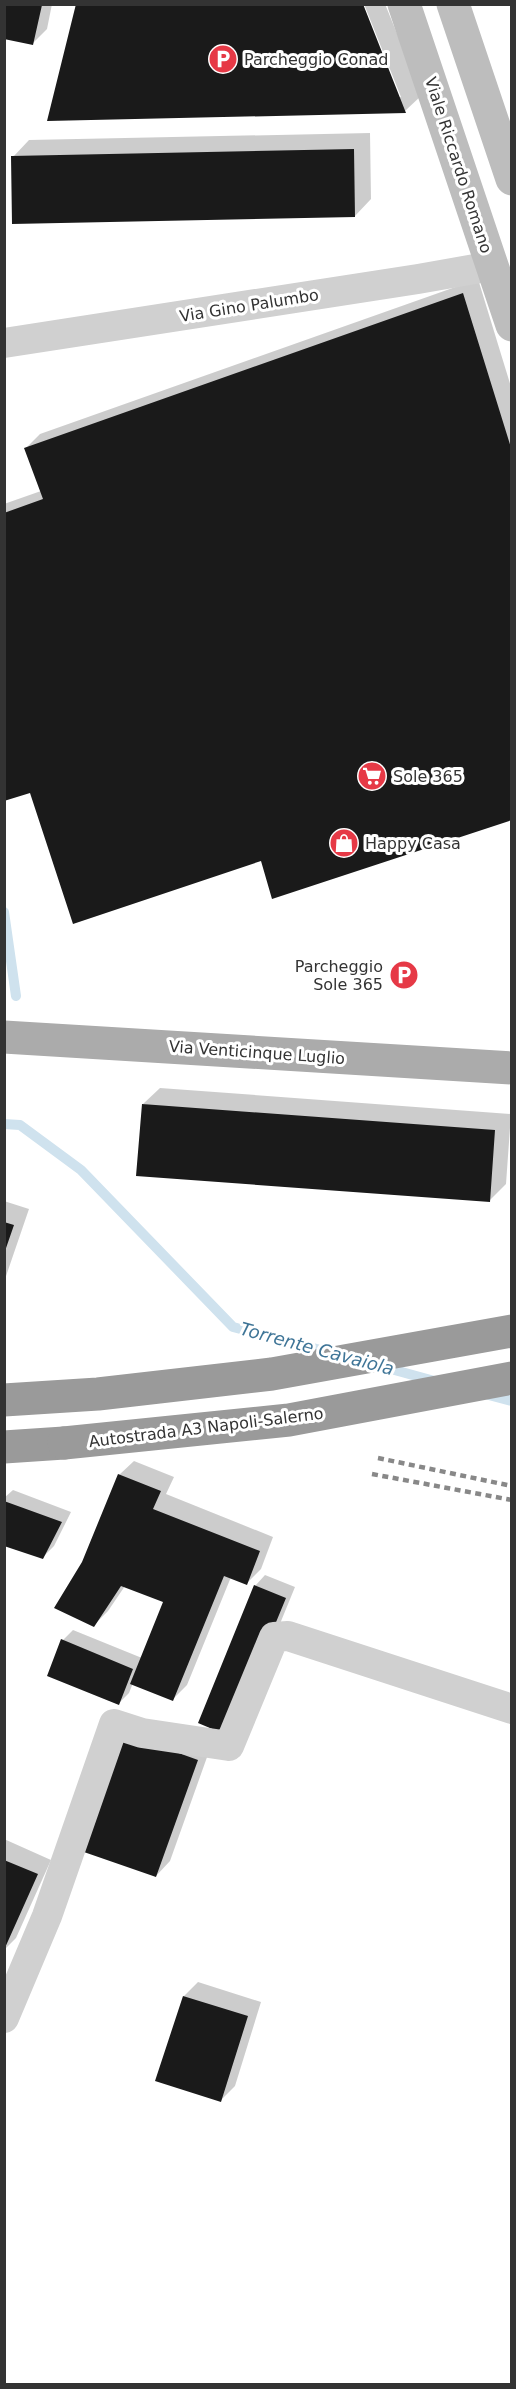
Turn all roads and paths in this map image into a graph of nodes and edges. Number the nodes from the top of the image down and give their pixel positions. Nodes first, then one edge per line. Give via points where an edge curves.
1 (405, 4) edge
2 (453, 4) edge
3 (512, 179) edge
4 (492, 266) junction
5 (512, 325) edge
6 (4, 343) edge
7 (4, 1037) edge
8 (511, 1067) edge
9 (512, 1331) edge
10 (512, 1378) edge
11 (4, 1400) edge
12 (4, 1447) edge
13 (512, 1709) edge
14 (4, 2018) edge

1 - 4 main road, Viale Riccardo Romano
2 - 3 main road
4 - 5 main road, Viale Riccardo Romano
4 - 6 street, Via Gino Palumbo
7 - 8 main road, Via Venticinque Luglio
9 - 11 highway, bridge via 272,1374 98,1394
10 - 12 highway, Autostrada A3 Napoli-Salerno, bridge via 289,1420
13 - 14 street via 288,1636 274,1637 229,1746 142,1733 114,1724 47,1916

